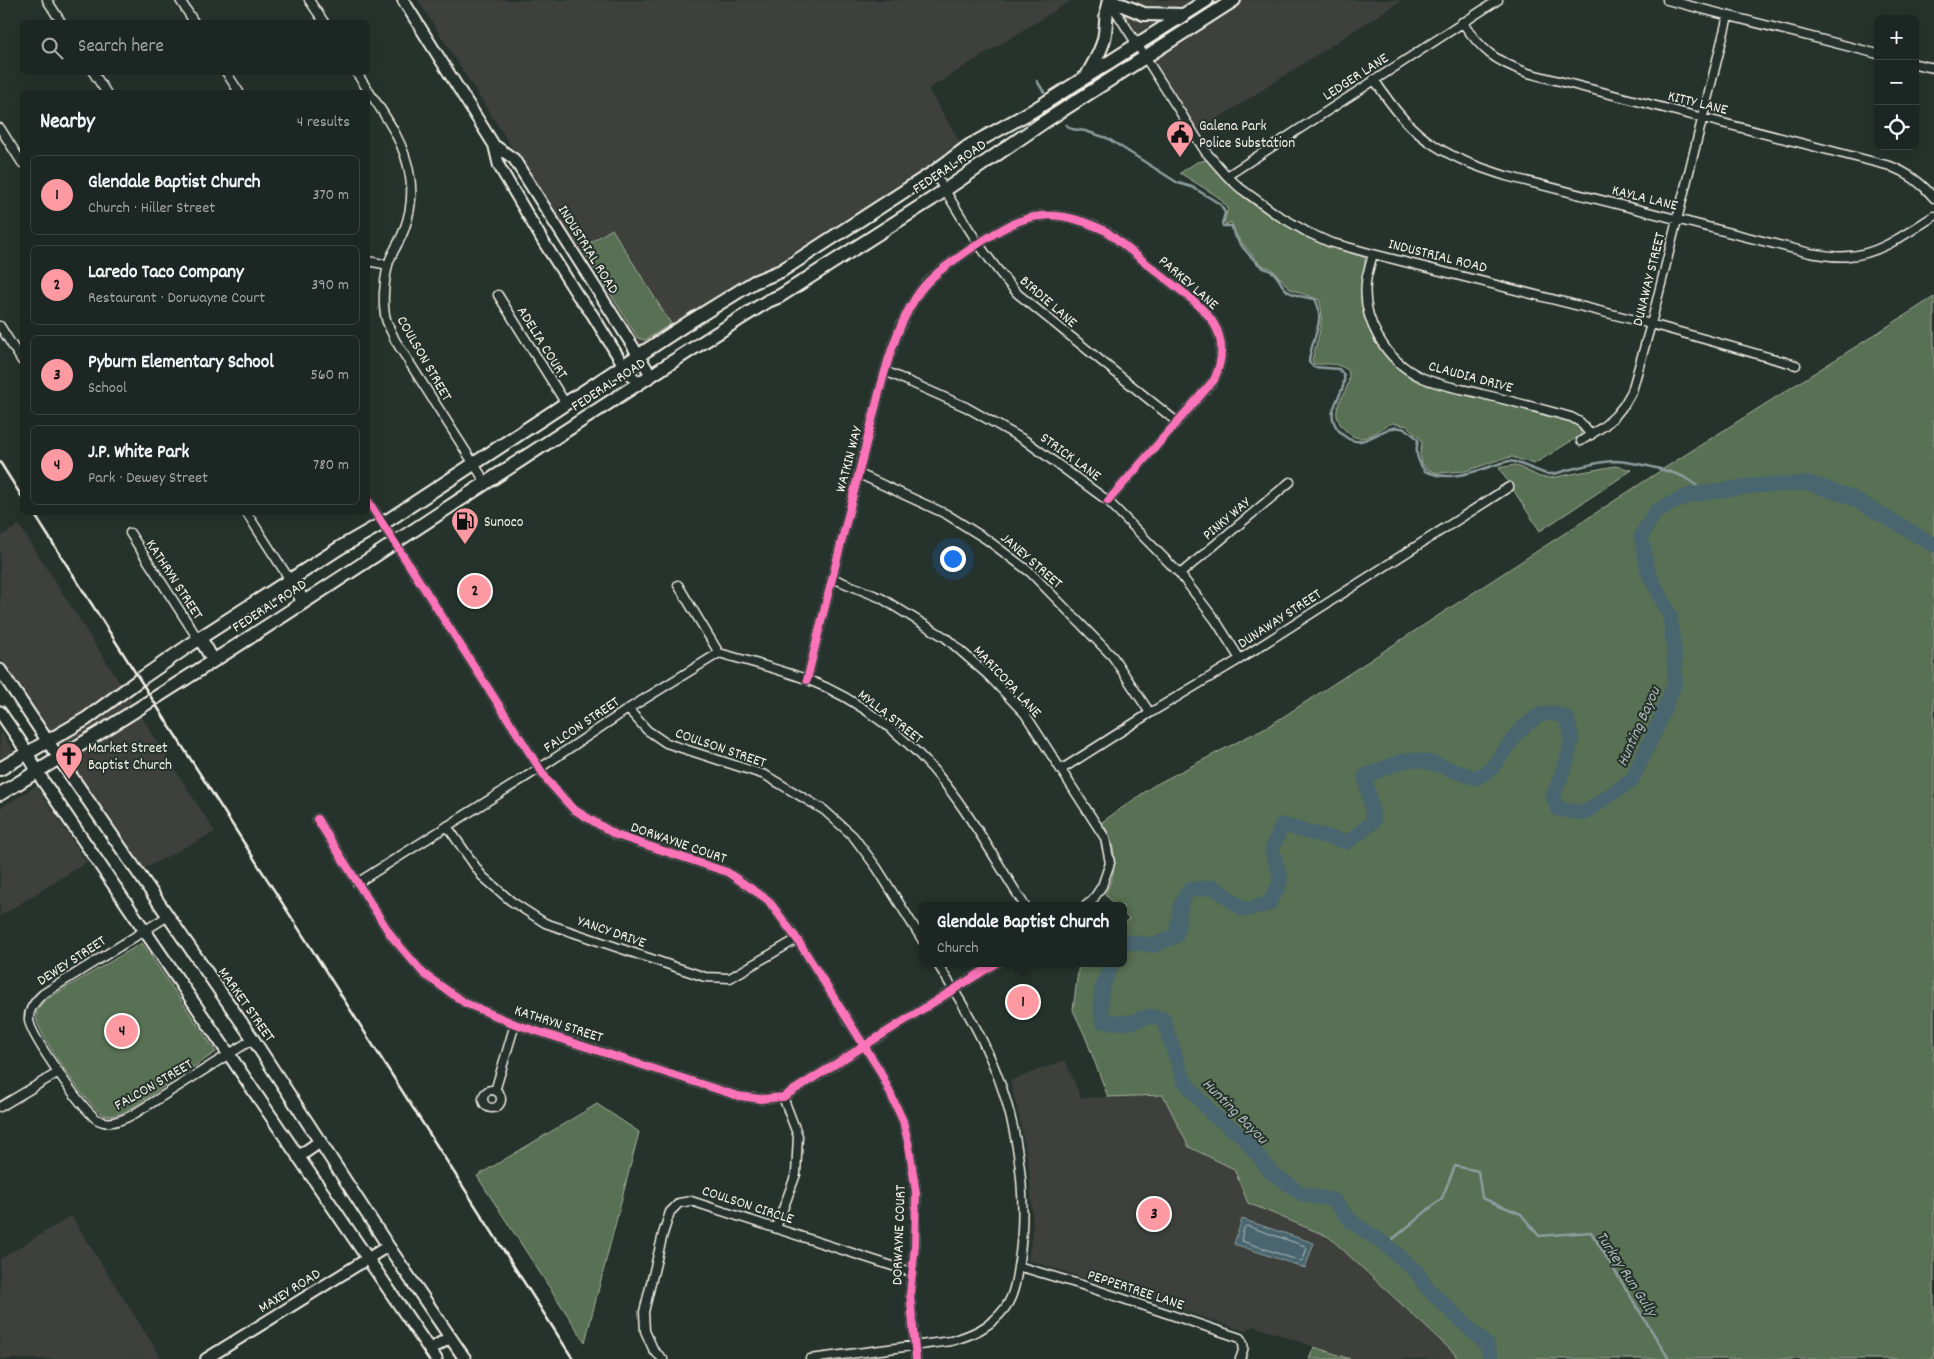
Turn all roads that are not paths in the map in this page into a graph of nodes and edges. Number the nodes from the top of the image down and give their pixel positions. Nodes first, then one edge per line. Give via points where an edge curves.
1 (47, 0) edge
2 (180, 0) edge
3 (309, 0) edge
4 (403, 0) edge
5 (1109, 0) edge
6 (1207, 0) edge
7 (1234, 0) edge
8 (1498, 0) edge
9 (1667, 0) edge
10 (1184, 15) junction
11 (1728, 16) junction
12 (60, 20) edge
13 (193, 20) edge
14 (323, 20) edge
15 (1462, 22) junction
16 (1138, 45) junction
17 (1874, 53) edge
18 (1146, 58) junction
19 (1919, 65) edge
20 (1934, 68) edge
21 (95, 75) edge
22 (228, 75) edge
23 (358, 75) edge
24 (1086, 78) junction
25 (1374, 79) junction
26 (105, 90) edge
27 (238, 90) edge
28 (367, 90) edge
29 (370, 94) edge
30 (1702, 117) junction
31 (0, 128) edge
32 (494, 145) junction
33 (20, 160) edge
34 (934, 172) junction
35 (1227, 176) junction
36 (944, 190) junction
37 (1934, 198) edge
38 (1934, 216) edge
39 (1676, 219) junction
40 (560, 231) junction
41 (543, 240) junction
42 (978, 244) junction
43 (1374, 254) junction
44 (370, 261) edge
45 (950, 263) joint
46 (791, 264) junction
47 (388, 265) junction
48 (802, 282) junction
49 (498, 295) dead end
50 (1651, 324) junction
51 (0, 326) edge
52 (639, 356) junction
53 (20, 358) edge
54 (1796, 365) dead end
55 (624, 366) junction
56 (885, 372) junction
57 (651, 376) junction
58 (638, 384) junction
59 (566, 404) junction
60 (1177, 422) junction
61 (1591, 435) junction
62 (1581, 440) dead end
63 (474, 463) junction
64 (858, 474) junction
65 (1290, 482) dead end
66 (486, 483) junction
67 (1508, 487) dead end
68 (1108, 501) junction
69 (370, 504) edge
70 (248, 515) edge
71 (382, 524) junction
72 (130, 533) dead end
73 (394, 542) junction
74 (1180, 574) junction
75 (832, 578) junction
76 (290, 580) junction
77 (678, 586) dead end
78 (304, 602) junction
79 (199, 639) junction
80 (719, 653) junction
81 (1240, 659) junction
82 (214, 660) junction
83 (0, 670) edge
84 (807, 680) junction
85 (628, 709) junction
86 (0, 712) edge
87 (1150, 712) junction
88 (48, 742) junction
89 (27, 754) junction
90 (59, 758) junction
91 (0, 768) edge
92 (540, 768) junction
93 (1062, 770) junction
94 (37, 772) junction
95 (0, 794) edge
96 (317, 819) dead end
97 (447, 826) junction
98 (357, 883) junction
99 (1022, 902) edge
100 (1091, 902) edge
101 (168, 916) junction
102 (145, 930) junction
103 (919, 935) edge
104 (798, 939) junction
105 (940, 967) edge
106 (990, 967) edge
107 (954, 990) junction
108 (515, 1024) junction
109 (253, 1038) junction
110 (865, 1046) junction
111 (229, 1054) junction
112 (59, 1072) junction
113 (495, 1091) dead end
114 (783, 1096) junction
115 (0, 1107) edge
116 (321, 1141) junction
117 (298, 1157) junction
118 (776, 1228) junction
119 (388, 1246) junction
120 (367, 1258) junction
121 (1018, 1266) junction
122 (911, 1272) junction
123 (450, 1337) junction
124 (914, 1345) junction
125 (433, 1354) edge
126 (206, 1359) edge
127 (465, 1359) edge
128 (663, 1359) edge
129 (810, 1359) edge
130 (916, 1359) edge
131 (1240, 1359) edge

1 - 12 street
2 - 13 street
3 - 14 street
4 - 32 street, INDUSTRIAL ROAD
5 - 10 main road via 1153,16
5 - 16 street, INDUSTRIAL ROAD
5 - 24 main road via 1104,39
6 - 10 main road, FEDERAL ROAD
7 - 18 main road, FEDERAL ROAD
8 - 15 street, LEDGER LANE
9 - 11 street
10 - 16 main road, FEDERAL ROAD
11 - 17 street
11 - 30 street, DUNAWAY STREET
15 - 25 street, LEDGER LANE
15 - 30 street, KITTY LANE via 1484,51 1513,68
16 - 18 street, INDUSTRIAL ROAD
16 - 24 main road, FEDERAL ROAD
18 - 35 street, INDUSTRIAL ROAD via 1205,151
18 - 36 main road, FEDERAL ROAD
19 - 20 street
21 - 26 street
22 - 27 street
23 - 28 street, COULSON STREET
24 - 34 main road, FEDERAL ROAD via 970,146
25 - 35 street, LEDGER LANE
25 - 39 street, KAYLA LANE via 1396,110 1433,145 1470,164
29 - 47 street, COULSON STREET via 400,142 408,164 411,194 408,214
30 - 37 street, KITTY LANE via 1890,166 1904,171
30 - 39 street, DUNAWAY STREET
31 - 33 street
32 - 40 street, INDUSTRIAL ROAD via 514,159
32 - 41 street, INDUSTRIAL ROAD via 500,166
34 - 36 street, BIRDIE LANE
34 - 46 main road, FEDERAL ROAD
35 - 43 street, INDUSTRIAL ROAD via 1276,214 1307,232 1329,242
36 - 42 street, BIRDIE LANE
36 - 48 main road, FEDERAL ROAD
38 - 39 street, KAYLA LANE via 1878,249 1837,257 1810,254
39 - 50 street, DUNAWAY STREET
40 - 41 street
40 - 52 street, INDUSTRIAL ROAD
41 - 55 street, INDUSTRIAL ROAD
42 - 45 street, PARKEY LANE
42 - 60 street, BIRDIE LANE via 1018,294
42 - 60 street, PARKEY LANE via 1012,223 1029,218 1046,215 1070,217 1106,231 1202,307 1219,332 1221,361 1214,380
43 - 50 street, INDUSTRIAL ROAD
43 - 61 street, CLAUDIA DRIVE via 1367,277 1369,314 1384,347 1401,365 1425,379 1571,417
44 - 47 street
45 - 56 street, WATKIN WAY via 934,275 916,296 903,320
46 - 48 main road
46 - 52 main road, FEDERAL ROAD via 754,282
47 - 63 street, COULSON STREET via 386,319 395,340
48 - 57 main road, FEDERAL ROAD
49 - 59 street, ADELIA COURT
50 - 54 street, INDUSTRIAL ROAD
50 - 61 street, DUNAWAY STREET via 1632,391 1624,405
51 - 53 street
52 - 55 main road, FEDERAL ROAD
52 - 57 street, INDUSTRIAL ROAD
55 - 58 street, INDUSTRIAL ROAD
55 - 59 main road, FEDERAL ROAD
56 - 64 street, WATKIN WAY
56 - 68 street, STRICK LANE via 966,407 1026,441
57 - 58 main road, FEDERAL ROAD
58 - 66 main road, FEDERAL ROAD
59 - 63 main road, FEDERAL ROAD
60 - 68 street, PARKEY LANE
61 - 62 street, DUNAWAY STREET
63 - 66 street, COULSON STREET
63 - 71 main road, FEDERAL ROAD
64 - 75 street, WATKIN WAY
64 - 87 street, JANEY STREET via 946,514 986,538 1030,572 1113,657
65 - 74 street, PINKY WAY
66 - 73 main road, FEDERAL ROAD
67 - 81 street, DUNAWAY STREET
68 - 74 street, STRICK LANE
69 - 71 street, DORWAYNE COURT
70 - 76 street
71 - 73 street, DORWAYNE COURT
71 - 76 main road, FEDERAL ROAD
72 - 79 street, KATHRYN STREET
73 - 78 main road, FEDERAL ROAD
73 - 92 street, DORWAYNE COURT
74 - 81 street, STRICK LANE
75 - 84 street, WATKIN WAY
75 - 93 street, MARICOPA LANE via 881,598 946,638 1025,714
76 - 78 main road
76 - 79 main road, FEDERAL ROAD
77 - 80 street
78 - 82 main road, FEDERAL ROAD
79 - 82 main road
79 - 88 main road, FEDERAL ROAD
80 - 84 street, MYLLA STREET
80 - 85 street, FALCON STREET
81 - 87 street, DUNAWAY STREET
82 - 90 main road, FEDERAL ROAD
83 - 88 main road, MARKET STREET
84 - 99 street, MYLLA STREET via 864,710 914,749 959,802
85 - 92 street, FALCON STREET
85 - 103 street, COULSON STREET via 647,730 666,743 765,775 824,810 852,836 872,862
86 - 89 main road
87 - 93 street, DUNAWAY STREET
88 - 89 main road, FEDERAL ROAD
88 - 90 main road, MARKET STREET
89 - 91 main road, FEDERAL ROAD
89 - 94 main road
90 - 94 main road, FEDERAL ROAD
90 - 101 main road, MARKET STREET
92 - 97 street, FALCON STREET
92 - 104 street, DORWAYNE COURT via 556,792 573,809 616,836 727,872 768,900
93 - 100 street, MARICOPA LANE via 1105,838 1110,863 1102,886
94 - 95 main road, FEDERAL ROAD
94 - 102 main road
96 - 98 street, KATHRYN STREET
97 - 98 street, FALCON STREET
97 - 104 street, YANCY DRIVE via 482,876 511,901 545,923 705,977 730,978
98 - 108 street, KATHRYN STREET via 392,937 424,974 465,1003
101 - 102 street, DEWEY STREET
101 - 109 main road, MARKET STREET
102 - 111 main road
102 - 112 street, DEWEY STREET via 43,994 33,1004 29,1019 31,1028
104 - 110 street, DORWAYNE COURT
105 - 107 street
106 - 107 street, KATHRYN STREET
107 - 110 street, KATHRYN STREET
107 - 121 street via 988,1053 1014,1132 1021,1176
108 - 113 street
108 - 114 street, KATHRYN STREET via 738,1096 761,1099
109 - 111 street, FALCON STREET
109 - 116 main road, MARKET STREET
110 - 114 street, KATHRYN STREET
110 - 122 street, DORWAYNE COURT via 891,1093 909,1146 916,1202
111 - 112 street, FALCON STREET via 134,1114 114,1122 105,1122 90,1114
111 - 117 main road
112 - 115 street
114 - 118 street via 798,1136 796,1174
116 - 117 main road
116 - 119 main road, MARKET STREET
117 - 120 main road
118 - 122 street, COULSON CIRCLE
118 - 128 street, COULSON CIRCLE via 691,1201 679,1203 670,1212 644,1312 645,1331 654,1351
119 - 120 street, MAXEY ROAD
119 - 123 main road, MARKET STREET
120 - 125 main road
120 - 126 street, MAXEY ROAD
121 - 124 street via 1014,1292 1004,1308 981,1330 951,1342
121 - 131 street, PEPPERTREE LANE via 1240,1338 1244,1348
122 - 124 street, DORWAYNE COURT
123 - 125 main road
123 - 127 main road, MARKET STREET
124 - 129 street
124 - 130 street, DORWAYNE COURT

